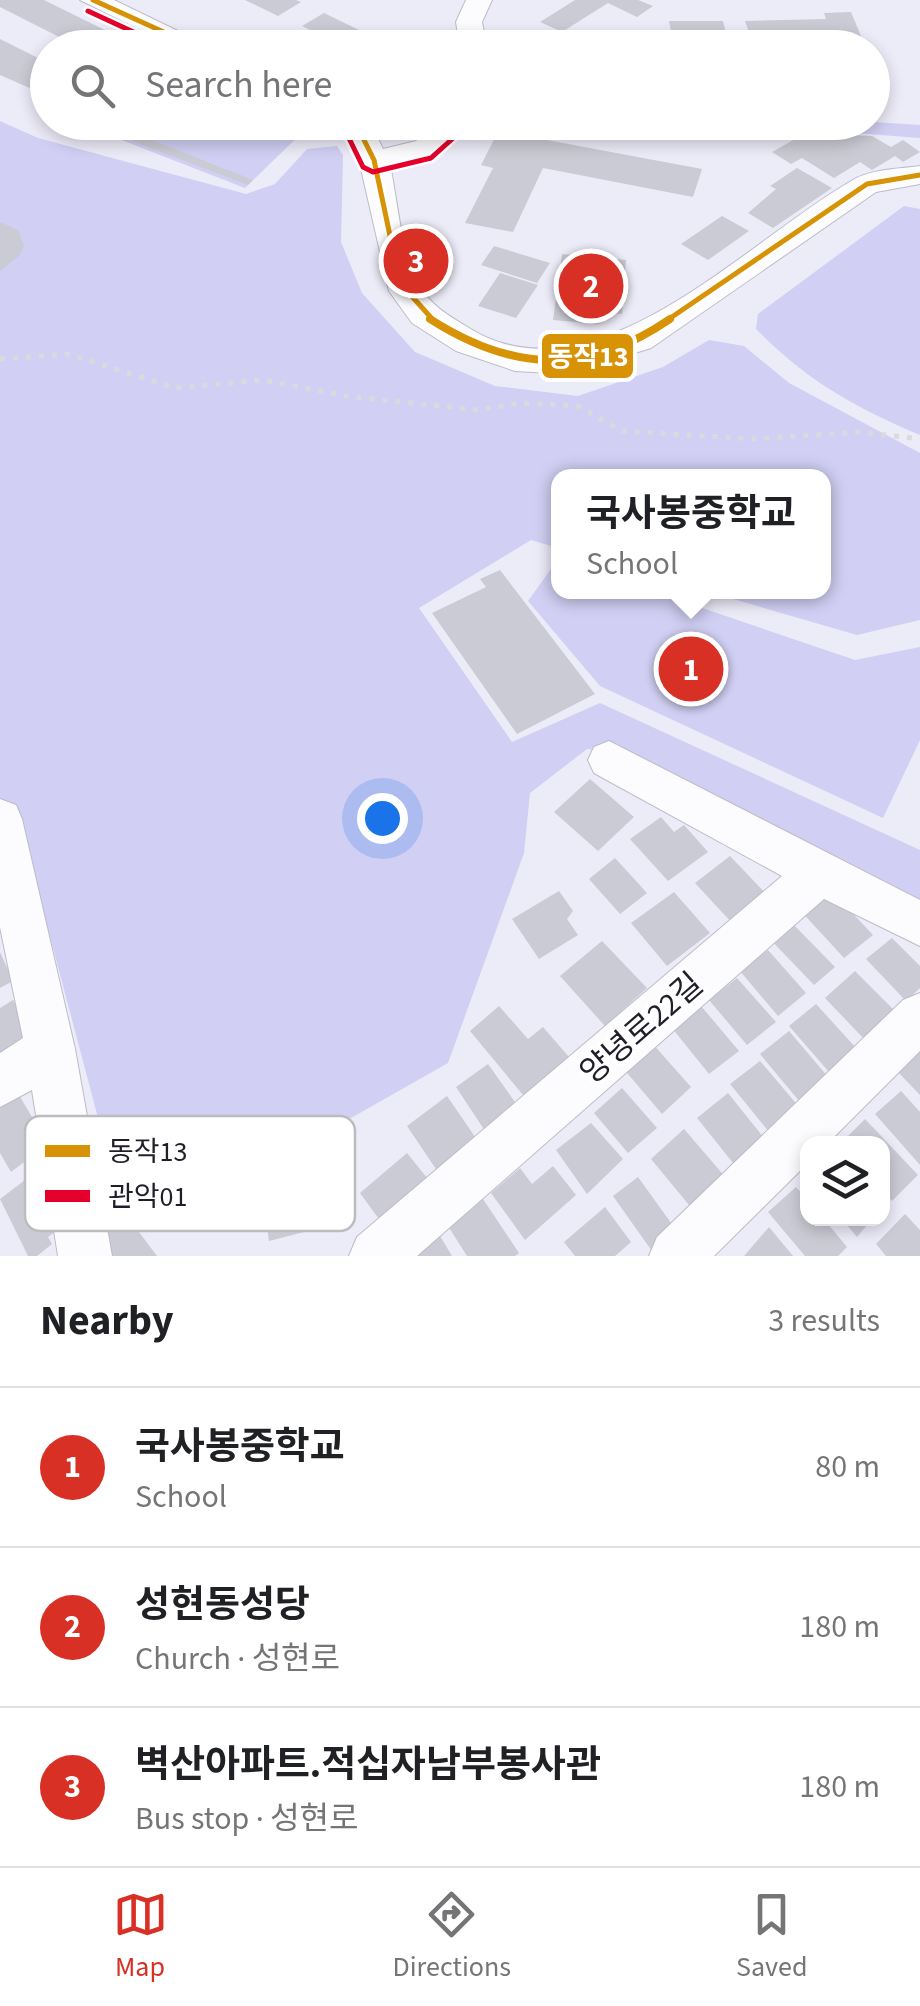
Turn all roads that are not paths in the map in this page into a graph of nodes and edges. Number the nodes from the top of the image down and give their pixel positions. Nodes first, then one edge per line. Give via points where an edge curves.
1 (93, 0) edge
2 (479, 0) edge
3 (160, 30) edge
4 (471, 30) edge
5 (364, 140) edge
6 (433, 140) edge
7 (374, 160) junction
8 (920, 175) edge
9 (609, 760) dead end
10 (0, 819) edge
11 (820, 872) junction
12 (8, 913) edge
13 (920, 924) edge
14 (920, 1017) edge
15 (50, 1049) junction
16 (0, 1082) edge
17 (57, 1116) edge
18 (376, 1256) edge
19 (676, 1256) edge

1 - 3 street
2 - 4 street
5 - 7 street
6 - 7 street
7 - 8 street via 400,283 424,315 468,342 515,358 568,362 639,340 867,184
9 - 11 street
10 - 12 street
11 - 13 street
11 - 18 street, 양녕로22길
12 - 15 street
14 - 19 street
15 - 16 street
15 - 17 street

